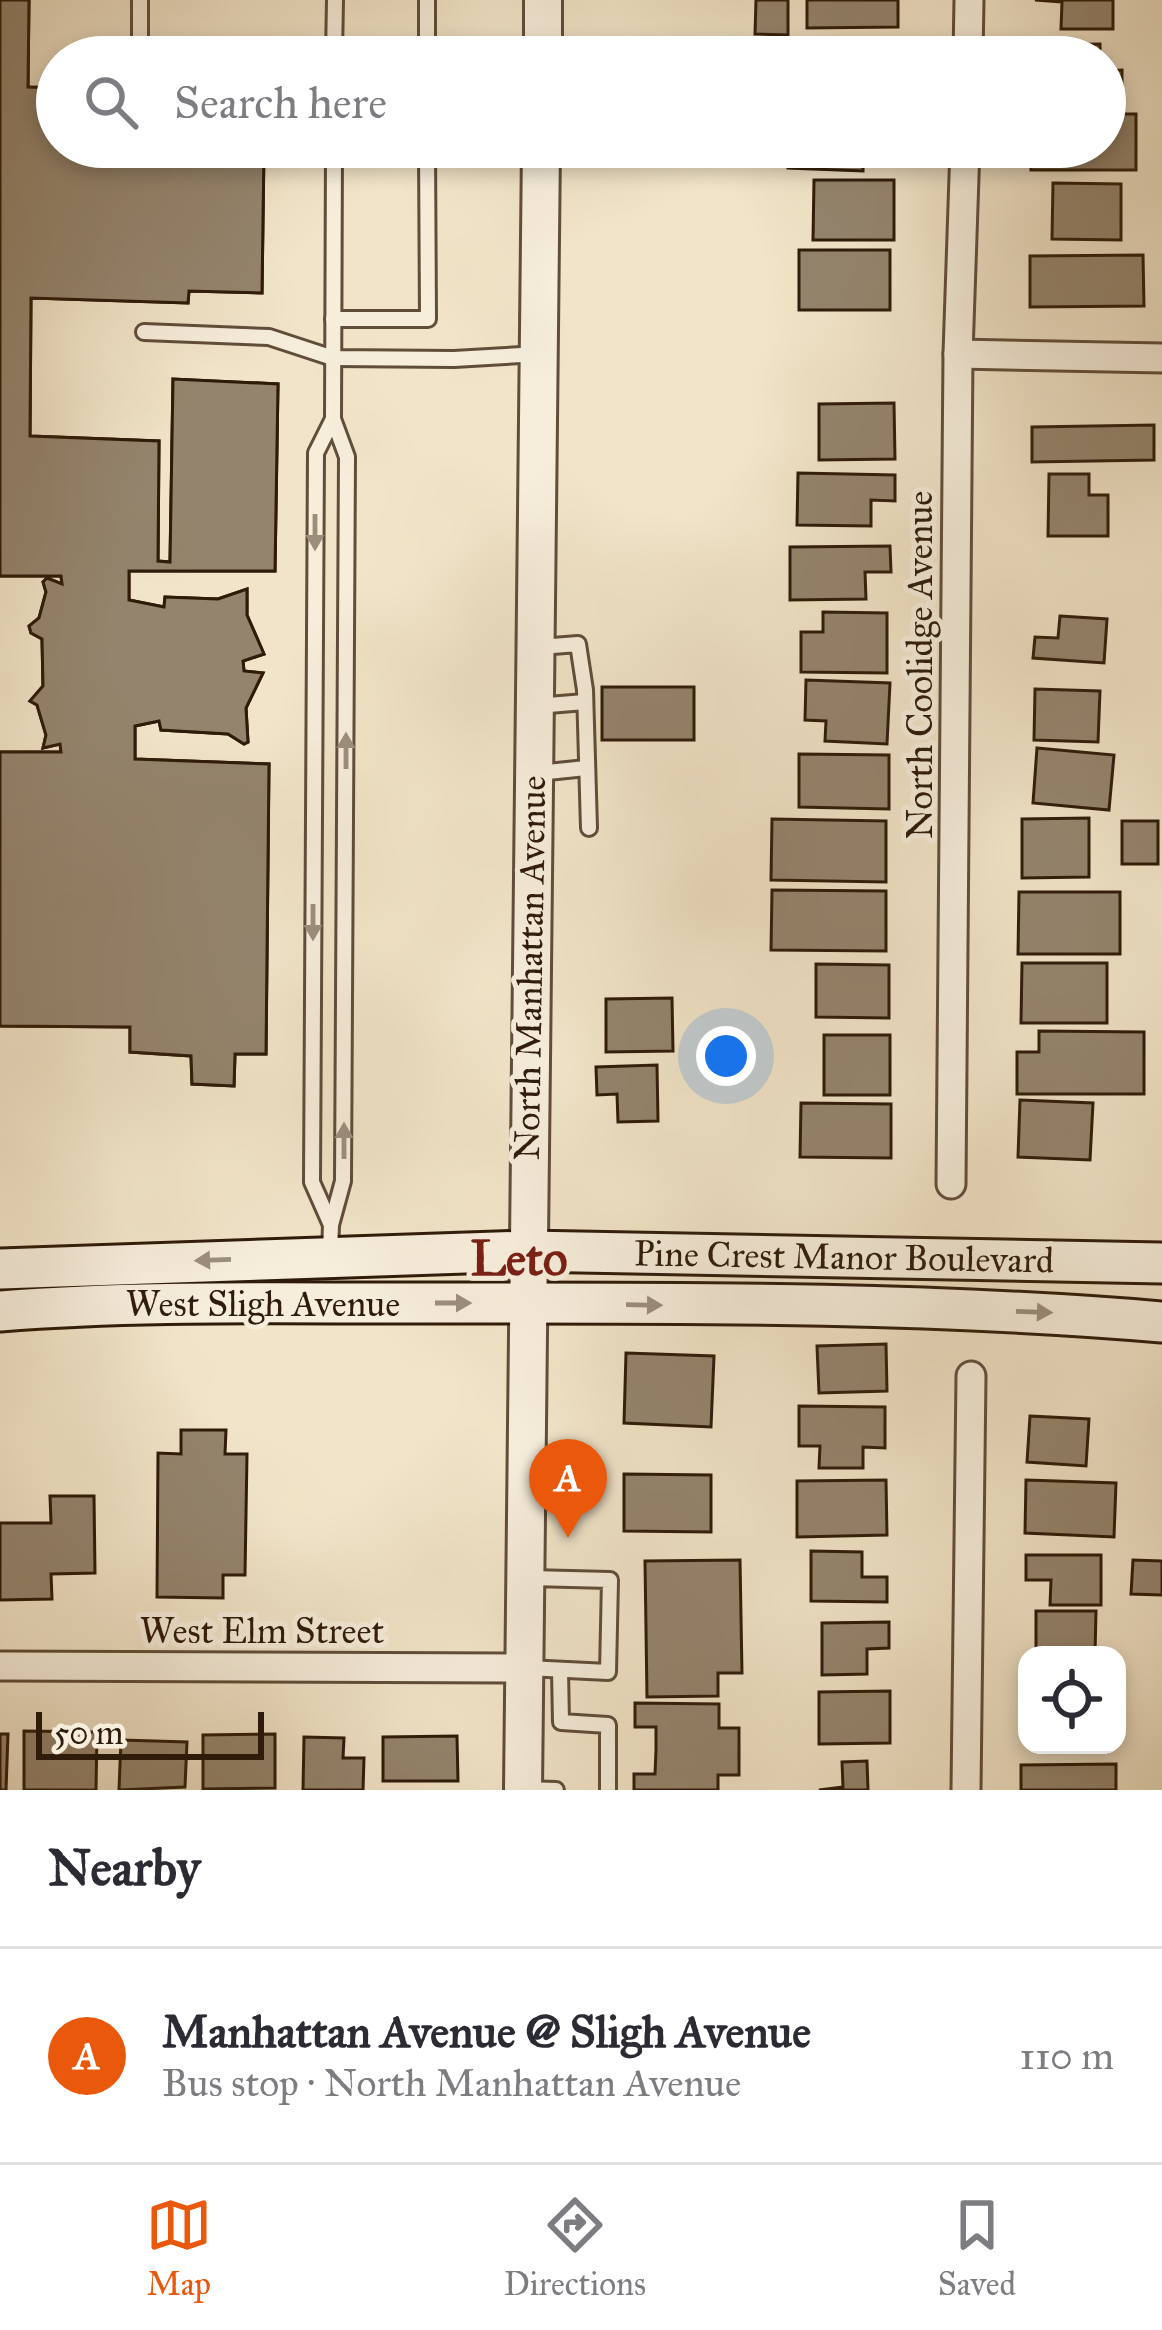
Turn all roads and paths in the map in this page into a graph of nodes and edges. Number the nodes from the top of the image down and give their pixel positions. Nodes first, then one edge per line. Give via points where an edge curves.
1 (140, 0) edge
2 (334, 0) edge
3 (427, 0) edge
4 (543, 0) edge
5 (970, 0) edge
6 (140, 36) edge
7 (334, 36) edge
8 (427, 36) edge
9 (543, 36) edge
10 (969, 36) edge
11 (334, 168) edge
12 (428, 168) edge
13 (542, 168) edge
14 (964, 168) edge
15 (333, 319) junction
16 (144, 332) dead end
17 (539, 354) junction
18 (958, 354) junction
19 (333, 358) junction
20 (1162, 358) edge
21 (333, 419) junction
22 (535, 648) junction
23 (585, 702) junction
24 (534, 706) junction
25 (586, 768) junction
26 (533, 774) junction
27 (589, 828) dead end
28 (951, 1184) dead end
29 (330, 1241) junction
30 (526, 1251) junction
31 (1162, 1263) edge
32 (0, 1269) edge
33 (527, 1303) junction
34 (0, 1311) edge
35 (1162, 1322) edge
36 (971, 1376) dead end
37 (525, 1578) junction
38 (0, 1666) edge
39 (542, 1669) junction
40 (523, 1790) edge
41 (556, 1790) edge
42 (608, 1790) edge
43 (966, 1790) edge

1 - 6 lane
2 - 7 lane
3 - 8 lane
4 - 9 street
5 - 10 street
11 - 15 lane
12 - 15 lane via 428,319
13 - 17 street, North Manhattan Avenue
14 - 18 street, North Coolidge Avenue
15 - 19 lane
16 - 19 lane via 269,337
17 - 19 lane
17 - 22 street, North Manhattan Avenue
18 - 20 street
18 - 28 street, North Coolidge Avenue
19 - 21 lane
29 -> 21 lane via 344,1180 347,457
21 -> 29 lane via 316,453 312,1135 312,1182
22 - 23 lane via 578,644
22 - 24 street, North Manhattan Avenue
23 - 24 lane
23 - 25 lane
24 - 26 street, North Manhattan Avenue
25 - 26 lane
25 - 27 lane
26 - 30 street, North Manhattan Avenue
29 - 30 main road, West Sligh Avenue
29 -> 32 main road, West Sligh Avenue
30 - 31 main road, Pine Crest Manor Boulevard
30 - 33 street, North Manhattan Avenue
34 -> 33 main road, West Sligh Avenue
33 -> 35 main road, Pine Crest Manor Boulevard via 1052,1312
33 - 37 street, North Manhattan Avenue
36 - 43 street
37 - 39 street, North Manhattan Avenue
37 - 39 lane via 610,1580 608,1672
38 - 39 street, West Elm Street
39 - 40 street, North Manhattan Avenue
39 - 42 lane via 561,1722 608,1725
40 - 41 lane

